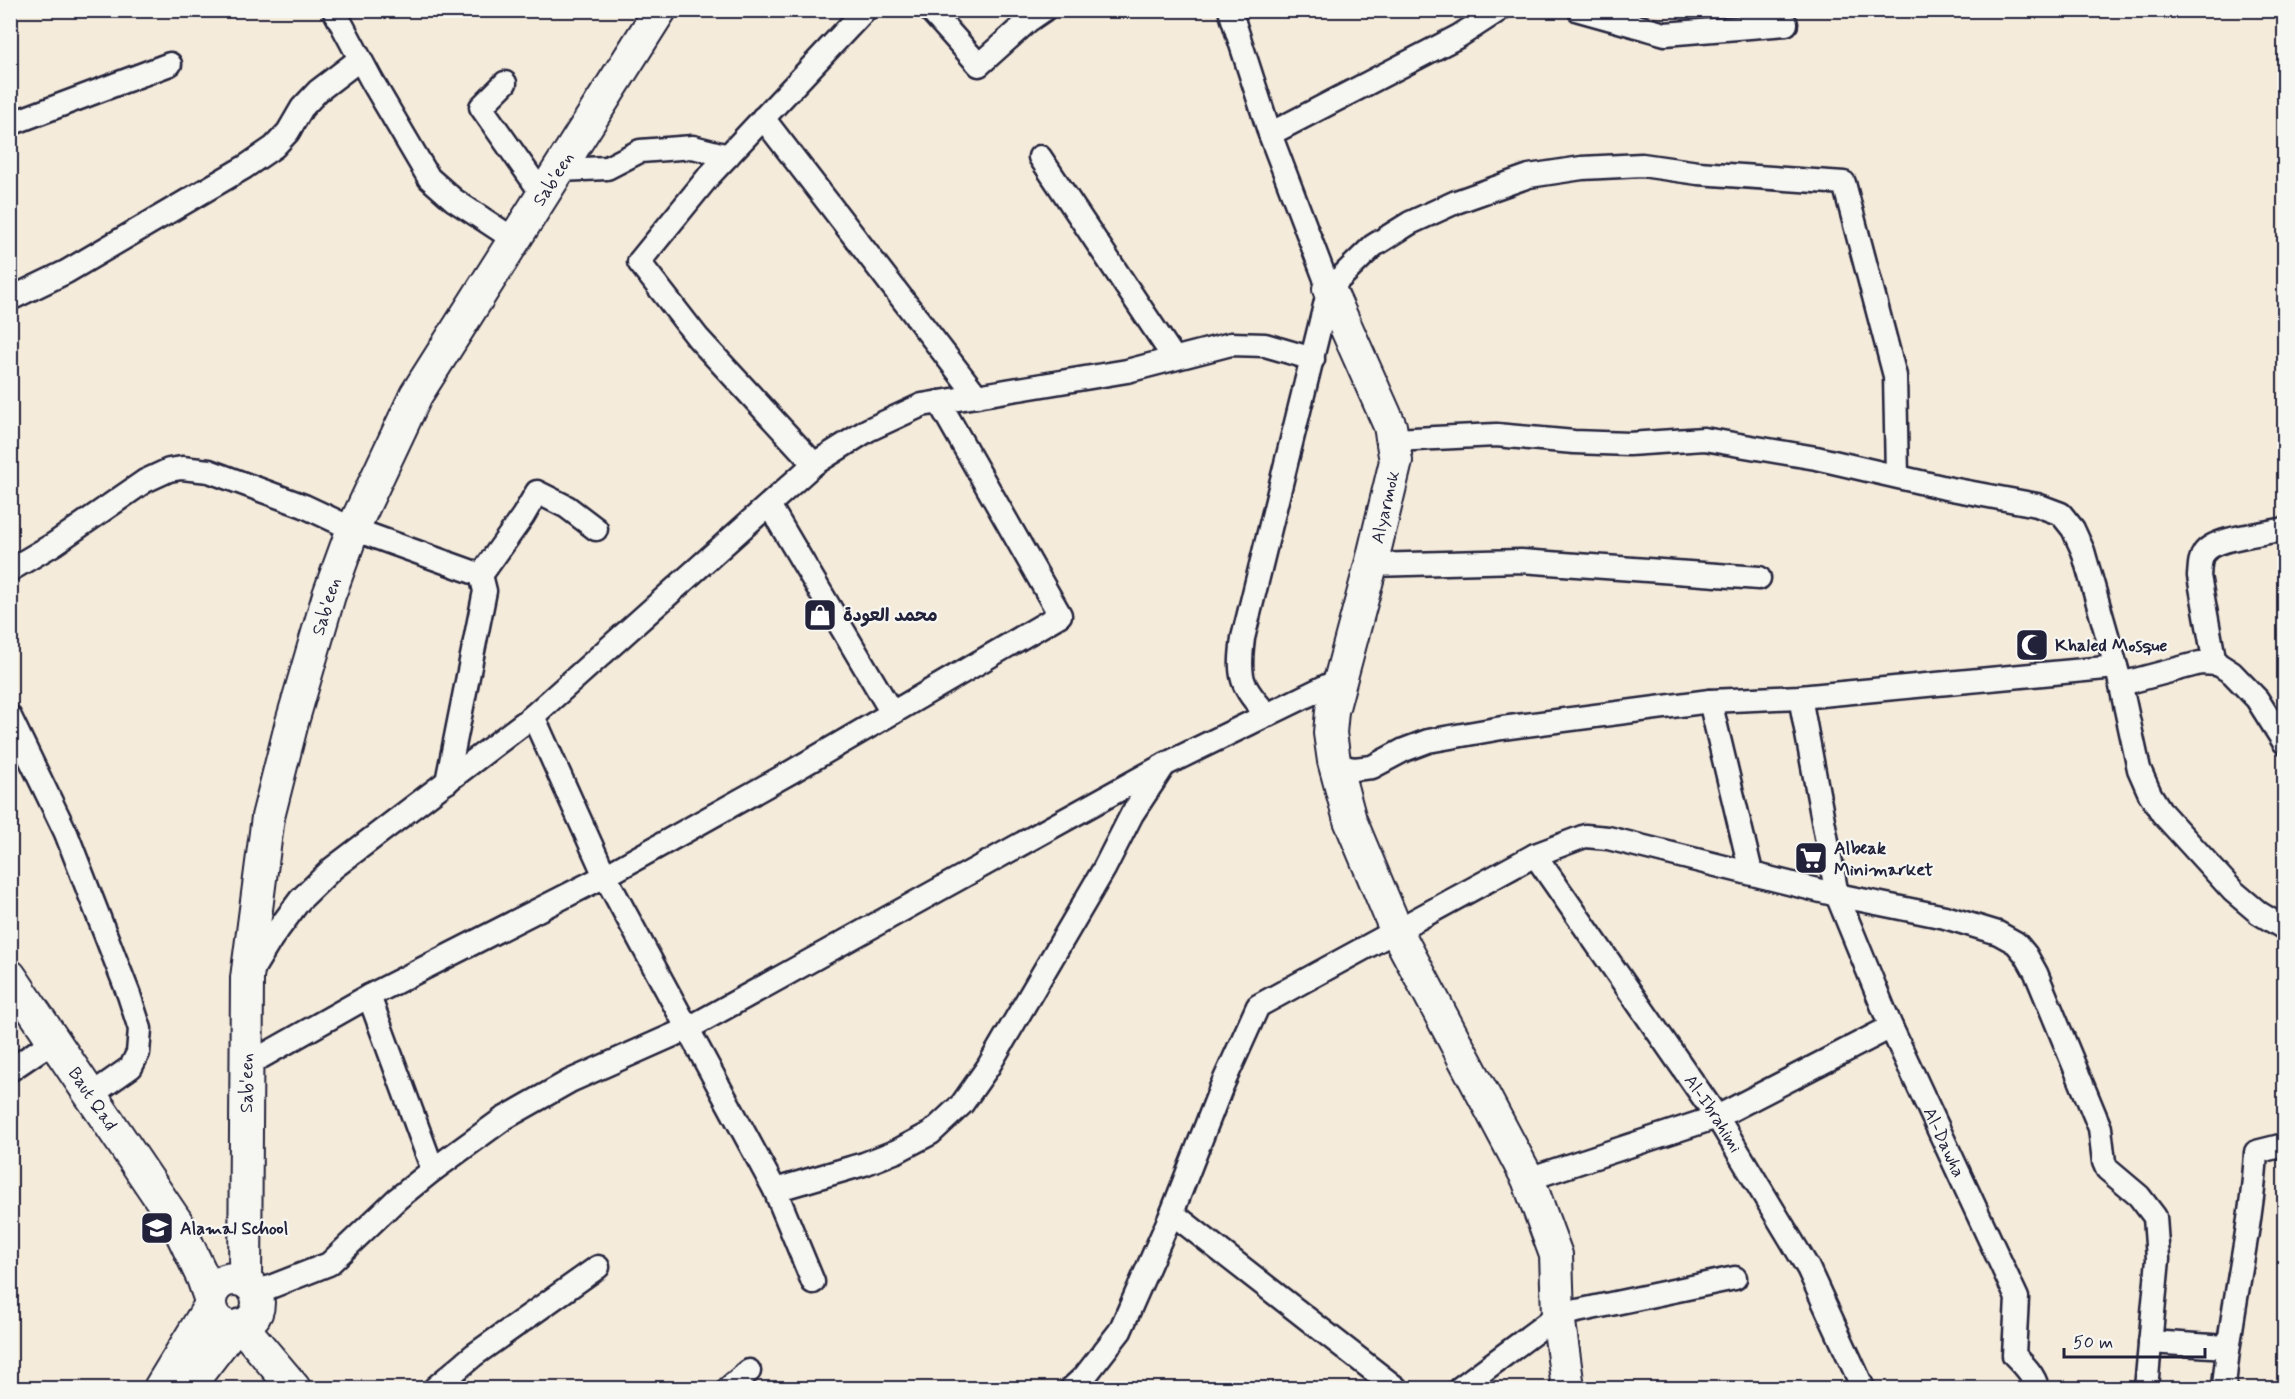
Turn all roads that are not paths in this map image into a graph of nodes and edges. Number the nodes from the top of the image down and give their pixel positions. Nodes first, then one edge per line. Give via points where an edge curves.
1 (334, 10) edge
2 (865, 10) edge
3 (930, 10) edge
4 (1044, 10) edge
5 (1230, 10) edge
6 (1499, 10) edge
7 (1579, 10) edge
8 (649, 15) edge
9 (1786, 24) dead end
10 (360, 59) junction
11 (170, 64) dead end
12 (505, 83) dead end
13 (763, 118) junction
14 (10, 124) edge
15 (1270, 134) junction
16 (728, 156) junction
17 (1040, 157) dead end
18 (551, 183) junction
19 (515, 240) junction
20 (1329, 289) junction
21 (10, 299) edge
22 (1174, 358) junction
23 (1313, 359) junction
24 (976, 396) junction
25 (939, 402) junction
26 (1394, 440) junction
27 (814, 464) junction
28 (1897, 476) junction
29 (769, 505) junction
30 (353, 529) junction
31 (2284, 529) edge
32 (596, 530) dead end
33 (1371, 565) junction
34 (10, 570) edge
35 (481, 575) junction
36 (1759, 578) dead end
37 (2215, 664) junction
38 (2118, 676) junction
39 (1341, 680) junction
40 (1800, 696) junction
41 (1710, 701) junction
42 (892, 713) junction
43 (1268, 715) junction
44 (533, 716) junction
45 (10, 717) edge
46 (2284, 742) edge
47 (1164, 765) junction
48 (1335, 765) junction
49 (447, 782) junction
50 (1535, 855) junction
51 (1751, 872) junction
52 (605, 876) junction
53 (1837, 895) junction
54 (2284, 928) edge
55 (1397, 932) junction
56 (10, 976) edge
57 (247, 978) junction
58 (369, 996) junction
59 (1891, 1027) junction
60 (687, 1029) junction
61 (53, 1041) junction
62 (247, 1065) junction
63 (10, 1070) edge
64 (91, 1095) junction
65 (1717, 1117) junction
66 (2284, 1145) edge
67 (433, 1170) junction
68 (1528, 1179) junction
69 (775, 1190) junction
70 (1172, 1214) junction
71 (598, 1267) dead end
72 (1735, 1278) dead end
73 (813, 1282) dead end
74 (235, 1302) junction
75 (1558, 1315) junction
76 (2150, 1342) junction
77 (2228, 1347) junction
78 (749, 1371) dead end
79 (285, 1377) edge
80 (160, 1389) edge
81 (187, 1389) edge
82 (435, 1389) edge
83 (729, 1389) edge
84 (1072, 1389) edge
85 (1396, 1389) edge
86 (1461, 1389) edge
87 (1568, 1389) edge
88 (1863, 1389) edge
89 (2037, 1389) edge
90 (2146, 1389) edge
91 (2224, 1389) edge

1 - 10 street
2 - 13 street
3 - 4 street via 979,65
5 - 15 street, Alyarmok
6 - 15 street via 1459,36
7 - 9 street via 1665,34
8 - 18 street, Sab'een
10 - 19 street via 429,178 454,200
10 - 21 street via 318,91 274,147 245,167 66,272
11 - 14 street
12 - 18 street via 481,107
13 - 16 street
13 - 24 street
15 - 20 street, Alyarmok
16 - 18 street via 693,147 640,151 607,168
16 - 27 street via 639,262 698,338
17 - 22 street
18 - 19 street, Sab'een
19 - 30 street, Sab'een via 416,395
20 - 23 street
20 - 26 street, Alyarmok
20 - 28 street via 1372,246 1410,224 1456,202 1529,177 1582,168 1642,165 1844,183 1895,376
22 - 23 street via 1249,343
22 - 24 street via 1126,371
23 - 43 street via 1241,657 1244,684 1251,698
24 - 25 street
25 - 27 street via 922,405 868,430
25 - 42 street via 1060,615
26 - 28 street via 1496,435 1629,444 1704,439
26 - 33 street, Alyarmok via 1396,461
27 - 29 street
28 - 38 street via 2037,505 2061,514 2084,551
29 - 42 street
29 - 44 street
30 - 34 street via 304,506 209,471 182,468 146,481
30 - 35 street
30 - 57 street, Sab'een via 326,605 268,816
31 - 37 street via 2225,541 2204,552 2199,576
32 - 35 street via 567,507 537,492
33 - 36 street via 1521,561
33 - 39 street, Alyarmok
35 - 49 street via 485,591
37 - 38 street
37 - 46 street via 2232,673 2257,699
38 - 40 street
38 - 54 street via 2139,769 2162,813 2233,891
39 - 43 street
39 - 48 street, Alyarmok via 1330,733
40 - 41 street
40 - 53 street, Al-Dawha
41 - 48 street via 1502,728 1428,741 1372,767
41 - 51 street
42 - 52 street
43 - 47 street
44 - 49 street
44 - 52 street
45 - 64 street via 66,833 140,1029 138,1053 131,1067
47 - 60 street
47 - 69 street via 988,1067 962,1104 931,1133 897,1152
48 - 55 street, Alyarmok via 1350,820
49 - 57 street via 333,868 300,900
50 - 51 street via 1585,836
50 - 55 street
50 - 65 street, Al-Ibrahimi
51 - 53 street
52 - 58 street
52 - 60 street
53 - 59 street, Al-Dawha
53 - 76 street via 1944,917 1998,933 2026,955 2100,1128 2104,1162 2155,1217 2158,1259
55 - 68 street, Alyarmok
55 - 70 street via 1258,1006
56 - 61 street, Baut Qad
57 - 62 street, Sab'een
58 - 62 street
58 - 67 street
59 - 65 street
59 - 89 street, Al-Dawha via 2017,1298 2014,1355
60 - 67 street via 570,1081 503,1119
60 - 69 street
61 - 63 street
61 - 64 street, Baut Qad
62 - 74 street, Sab'een
64 - 74 street, Baut Qad
65 - 68 street
65 - 88 street, Al-Ibrahimi via 1808,1268
66 - 77 street via 2256,1152
67 - 74 street via 329,1264
68 - 75 street, Alyarmok via 1556,1255
69 - 73 street
70 - 84 street via 1120,1331
70 - 85 street
71 - 82 street via 474,1355
72 - 75 street
74 - 79 street via 264,1335
74 - 80 street
74 - 81 street
75 - 86 street
75 - 87 street, Alyarmok
76 - 77 street
76 - 90 street
77 - 91 street
78 - 83 street

